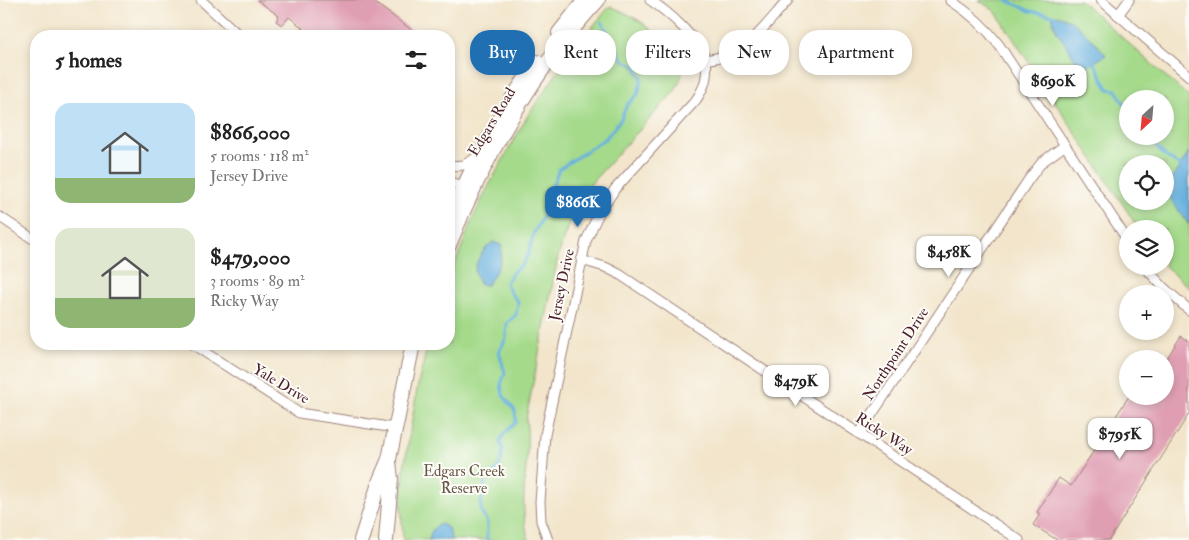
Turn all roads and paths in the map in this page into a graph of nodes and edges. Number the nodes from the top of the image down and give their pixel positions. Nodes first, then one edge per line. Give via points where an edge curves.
1 (201, 0) edge
2 (585, 0) edge
3 (598, 0) edge
4 (788, 0) edge
5 (950, 0) edge
6 (1101, 0) edge
7 (1129, 0) edge
8 (653, 1) edge
9 (1118, 15) junction
10 (234, 30) edge
11 (683, 30) edge
12 (709, 60) edge
13 (706, 75) edge
14 (1189, 76) edge
15 (1064, 146) junction
16 (479, 155) junction
17 (455, 166) edge
18 (462, 193) edge
19 (455, 207) edge
20 (0, 217) edge
21 (455, 221) edge
22 (1119, 228) edge
23 (30, 237) edge
24 (581, 260) junction
25 (1152, 275) edge
26 (1189, 310) edge
27 (201, 350) edge
28 (412, 350) edge
29 (395, 428) junction
30 (859, 434) junction
31 (389, 459) junction
32 (361, 540) edge
33 (386, 540) edge
34 (548, 540) edge
35 (1019, 540) edge

1 - 10 street
2 - 16 main road, Edgars Road via 525,79
3 - 18 main road, Edgars Road via 560,46
4 - 12 street via 750,42 719,58
5 - 15 street via 986,27
6 - 9 street
7 - 9 street
8 - 11 street
9 - 14 street
13 - 24 street, Jersey Drive via 696,100 606,201 591,229
15 - 22 street
15 - 30 street, Northpoint Drive via 1042,162 1032,175
16 - 17 street via 470,163
16 - 18 main road, Edgars Road
18 - 19 main road, Edgars Road
18 - 21 main road, Edgars Road
20 - 23 street
24 - 30 street, Ricky Way via 619,274
24 - 34 street, Jersey Drive via 544,449 540,502 541,521
25 - 26 street
27 - 29 street, Yale Drive via 299,413
28 - 29 main road
29 - 31 main road
30 - 35 street, Ricky Way
31 - 32 main road
31 - 33 main road via 391,479

